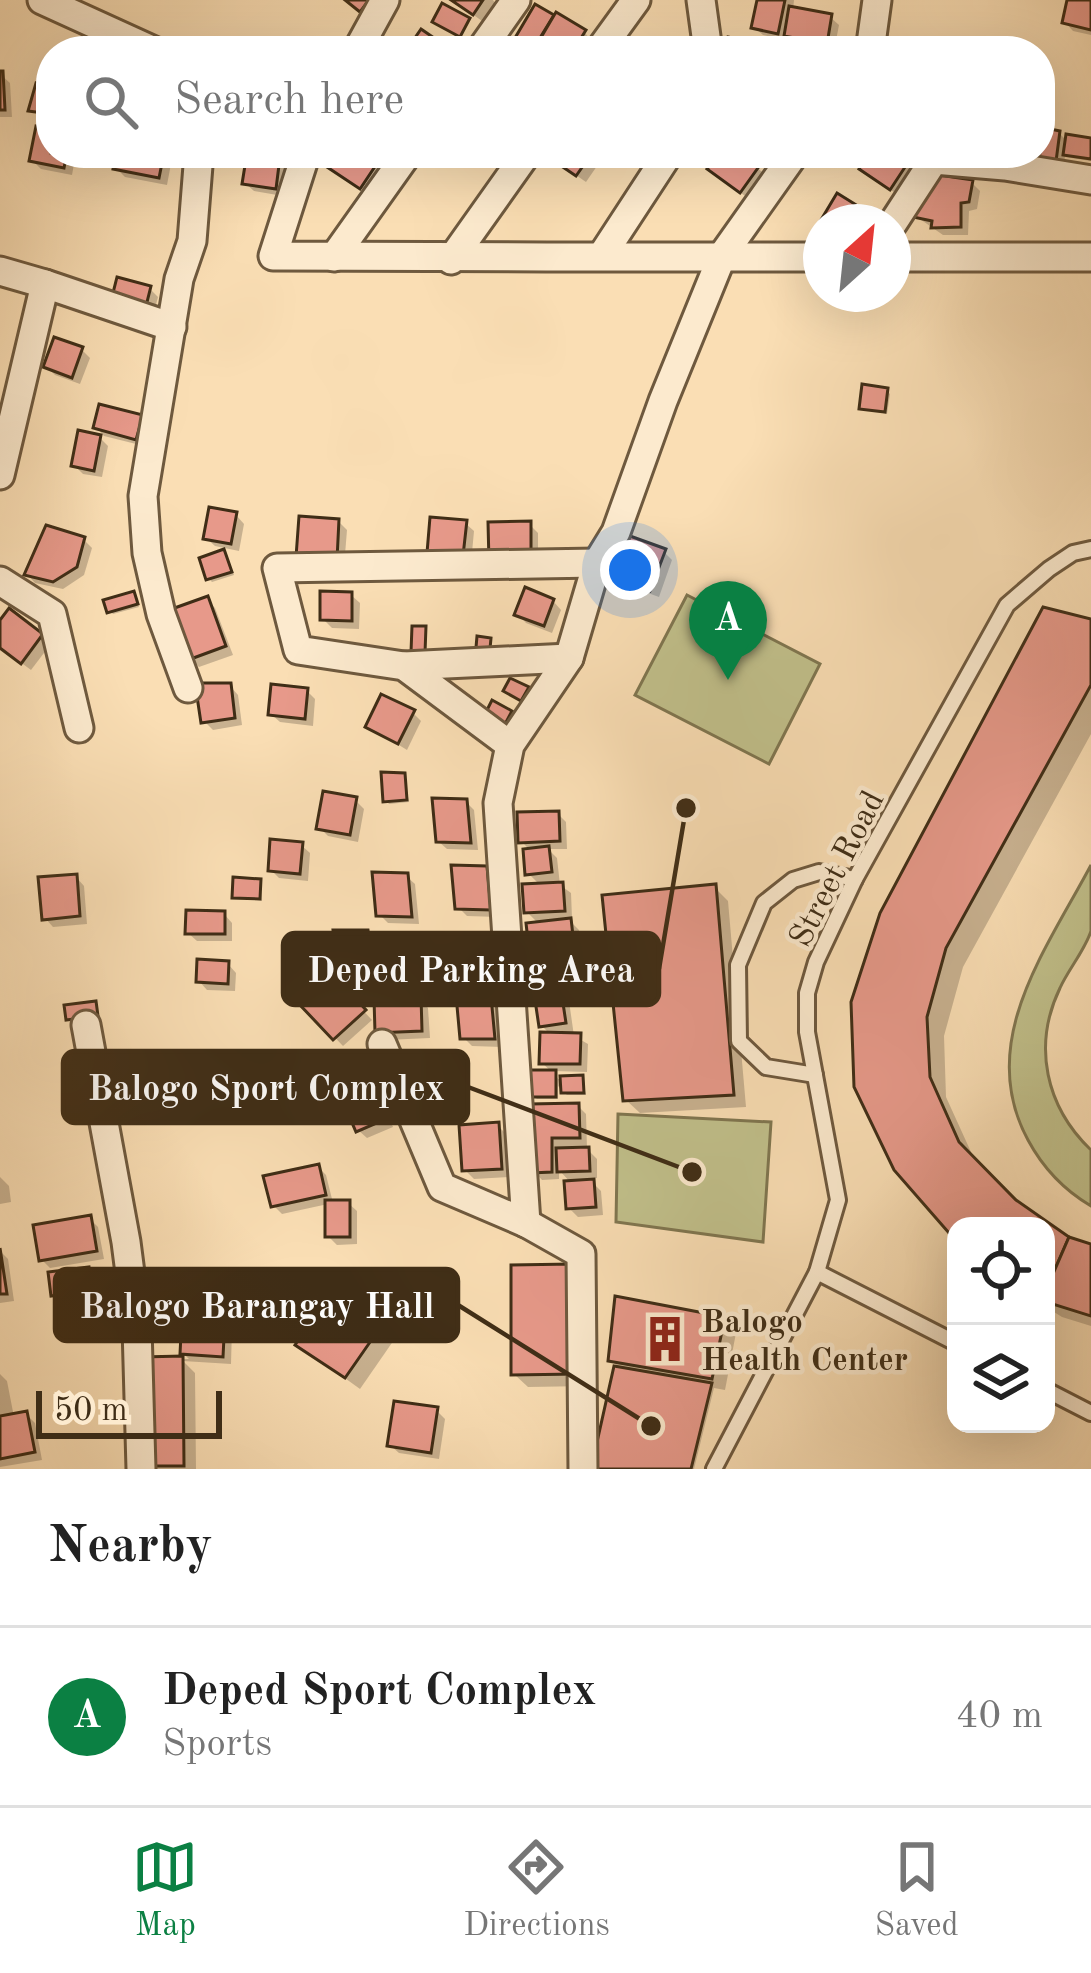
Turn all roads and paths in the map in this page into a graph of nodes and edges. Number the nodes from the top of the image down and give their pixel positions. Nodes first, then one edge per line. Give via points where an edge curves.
1 (42, 0) edge
2 (385, 0) edge
3 (516, 0) edge
4 (636, 0) edge
5 (701, 0) edge
6 (878, 0) edge
7 (121, 36) edge
8 (365, 36) edge
9 (491, 36) edge
10 (610, 36) edge
11 (706, 36) edge
12 (872, 36) edge
13 (198, 168) edge
14 (301, 168) edge
15 (396, 168) edge
16 (516, 168) edge
17 (659, 168) edge
18 (784, 168) edge
19 (929, 168) edge
20 (1017, 168) edge
21 (1091, 180) edge
22 (905, 204) edge
23 (603, 254) junction
24 (722, 256) junction
25 (803, 256) edge
26 (334, 257) junction
27 (911, 257) edge
28 (1091, 257) edge
29 (451, 260) junction
30 (0, 272) edge
31 (45, 284) junction
32 (172, 327) junction
33 (0, 475) edge
34 (1091, 549) edge
35 (597, 563) junction
36 (0, 581) edge
37 (568, 658) junction
38 (404, 665) junction
39 (188, 688) dead end
40 (79, 728) dead end
41 (510, 745) junction
42 (855, 880) junction
43 (86, 1025) dead end
44 (382, 1043) dead end
45 (815, 1075) junction
46 (526, 1222) junction
47 (817, 1272) junction
48 (947, 1338) edge
49 (1055, 1395) edge
50 (1091, 1413) edge
51 (141, 1469) edge
52 (583, 1469) edge
53 (714, 1469) edge

1 - 7 street
2 - 8 street
3 - 9 street
4 - 10 street
5 - 11 street
6 - 12 street
13 - 32 street
14 - 26 street via 273,256
15 - 26 street
16 - 29 street
17 - 23 street
18 - 24 street
19 - 22 street
20 - 21 street
23 - 24 street
23 - 29 street
24 - 25 street
24 - 35 street
26 - 29 street
27 - 28 street
30 - 31 street
31 - 32 street
31 - 33 street
32 - 39 street via 143,496 161,614
34 - 42 lane, Street Road via 1048,569 1007,605
35 - 37 street
35 - 38 street via 277,568 298,650
36 - 40 street via 52,614
37 - 38 street
37 - 41 street
38 - 41 street
41 - 46 street via 498,803
42 - 45 lane, Street Road via 807,993
42 - 45 lane via 819,872 793,880 764,903 738,965 739,1041 766,1067
43 - 51 street via 137,1327
44 - 46 street via 442,1187
45 - 47 lane, Street Road via 838,1200
46 - 52 street via 581,1254
47 - 48 lane
47 - 53 lane, Street Road
49 - 50 lane

